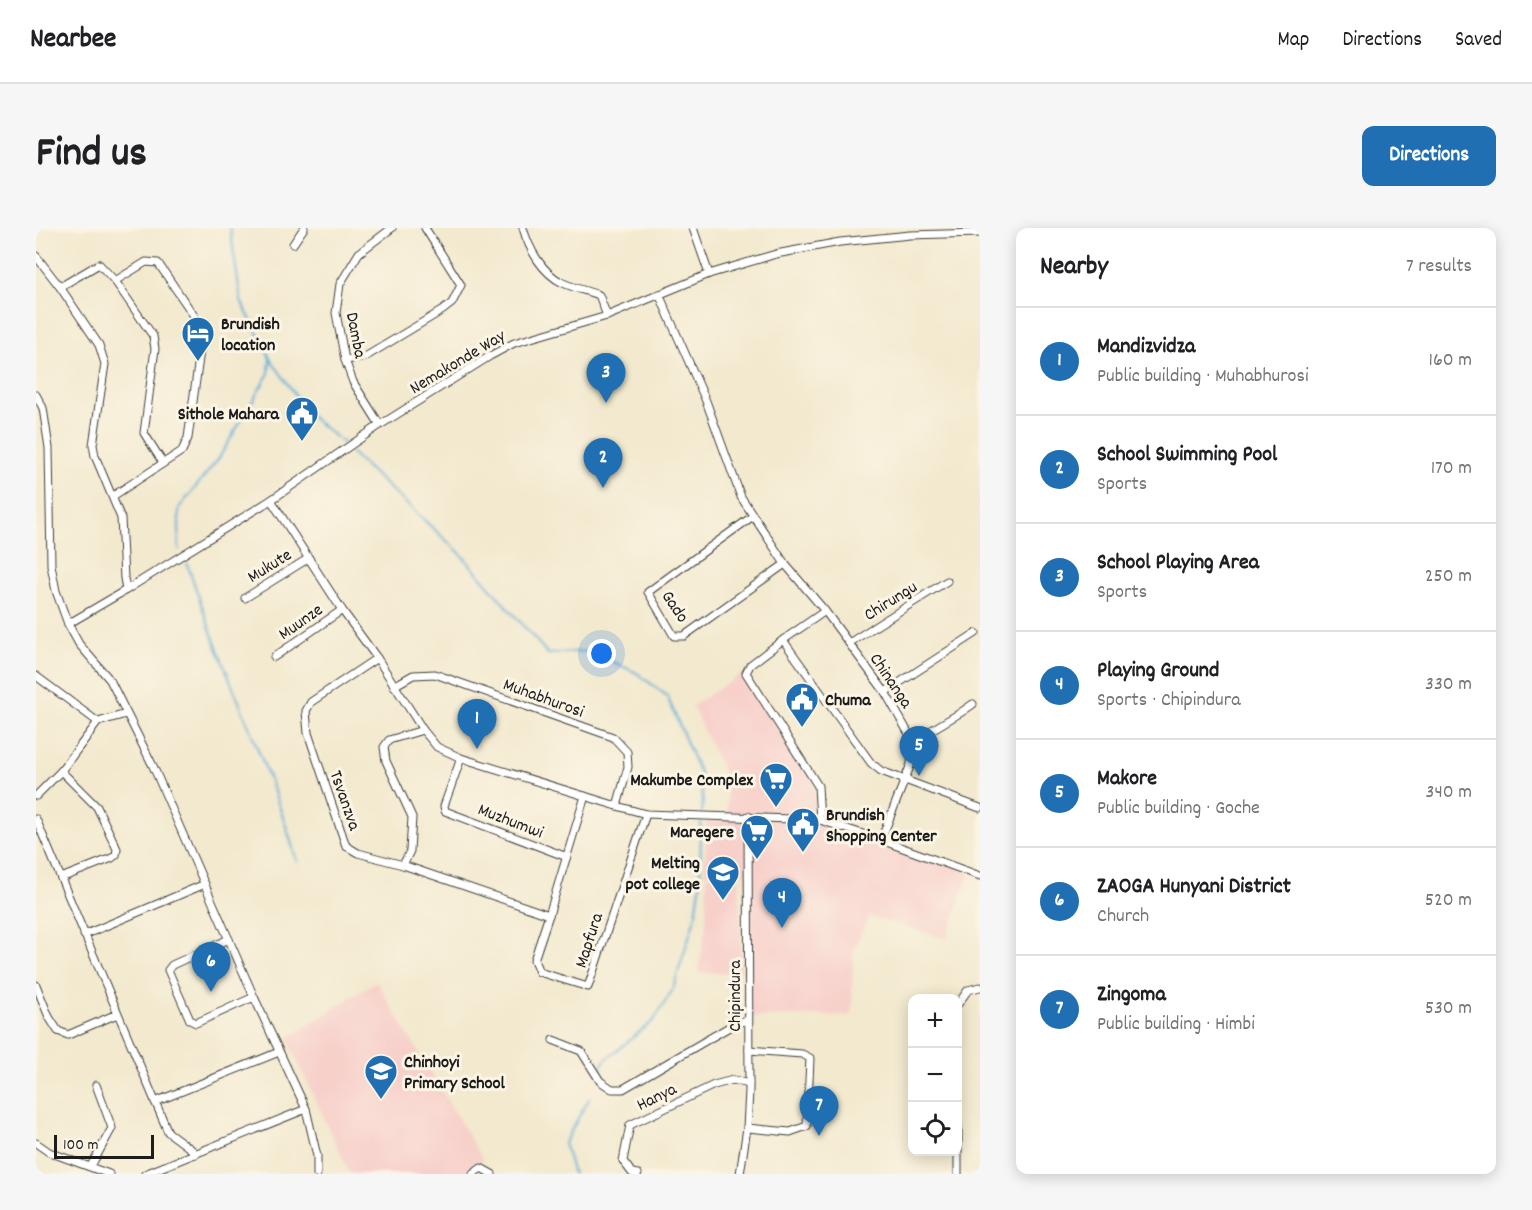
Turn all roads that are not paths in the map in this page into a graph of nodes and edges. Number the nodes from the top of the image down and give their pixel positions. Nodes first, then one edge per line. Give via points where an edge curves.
1 (304, 228) edge
2 (392, 228) edge
3 (425, 228) edge
4 (523, 228) edge
5 (693, 228) edge
6 (909, 232) edge
7 (980, 233) edge
8 (292, 244) dead end
9 (36, 256) edge
10 (709, 274) junction
11 (115, 281) junction
12 (60, 287) junction
13 (659, 294) junction
14 (607, 316) junction
15 (345, 360) junction
16 (36, 395) edge
17 (380, 425) junction
18 (163, 463) junction
19 (112, 496) junction
20 (271, 500) junction
21 (753, 516) junction
22 (309, 558) junction
23 (785, 564) junction
24 (947, 581) dead end
25 (126, 590) junction
26 (245, 598) dead end
27 (342, 610) junction
28 (825, 611) junction
29 (68, 624) junction
30 (976, 633) dead end
31 (783, 640) junction
32 (849, 643) junction
33 (274, 657) dead end
34 (377, 658) junction
35 (36, 676) edge
36 (394, 686) junction
37 (885, 692) junction
38 (973, 704) dead end
39 (126, 714) junction
40 (98, 722) junction
41 (423, 730) junction
42 (913, 741) junction
43 (461, 758) junction
44 (61, 771) junction
45 (904, 779) junction
46 (36, 796) edge
47 (585, 796) junction
48 (616, 806) junction
49 (980, 808) edge
50 (646, 814) junction
51 (748, 816) junction
52 (36, 819) edge
53 (820, 820) junction
54 (881, 840) junction
55 (567, 857) junction
56 (403, 865) junction
57 (980, 876) edge
58 (62, 878) junction
59 (205, 884) junction
60 (549, 915) junction
61 (84, 935) junction
62 (229, 939) junction
63 (36, 985) edge
64 (980, 987) edge
65 (254, 997) junction
66 (962, 998) edge
67 (117, 1014) junction
68 (748, 1020) junction
69 (553, 1040) dead end
70 (749, 1050) junction
71 (279, 1052) junction
72 (749, 1084) junction
73 (96, 1085) dead end
74 (155, 1102) junction
75 (306, 1109) junction
76 (747, 1128) junction
77 (36, 1143) edge
78 (196, 1154) junction
79 (958, 1156) edge
80 (91, 1166) junction
81 (109, 1174) edge
82 (145, 1174) edge
83 (317, 1174) edge
84 (473, 1174) edge
85 (492, 1174) edge
86 (638, 1174) edge
87 (740, 1174) edge
88 (958, 1174) edge

1 - 8 street
2 - 15 street, Damba via 359,253 340,284 336,313
3 - 15 street via 461,285 452,303 365,357
4 - 14 street via 537,260 551,275 599,295
5 - 10 street
6 - 7 street, Nemakonde Way
6 - 10 street, Nemakonde Way via 776,254
9 - 12 street
10 - 13 street, Nemakonde Way
11 - 12 street via 99,264
11 - 18 street via 153,336 155,349 144,434
11 - 18 street via 146,262 158,263 203,329 188,438 182,451
12 - 19 street via 99,345 105,364 93,446
13 - 14 street, Nemakonde Way
13 - 21 street, Chinanga via 706,401 741,497
14 - 17 street, Nemakonde Way via 514,343
15 - 17 street, Damba via 353,382
16 - 29 street via 43,408 49,448 51,565
17 - 20 street, Nemakonde Way
18 - 19 street
19 - 25 street via 120,518
20 - 22 street
20 - 25 street, Nemakonde Way
21 - 23 street, Chinanga
21 - 23 street, Gado via 648,592 674,636 684,636
22 - 26 street, Mukute
22 - 27 street
23 - 28 street, Chinanga
24 - 32 street, Chirungu
25 - 29 street, Nemakonde Way
27 - 33 street, Muunze
27 - 34 street
28 - 31 street
28 - 32 street, Chinanga
29 - 39 street via 79,644 110,680
30 - 37 street
31 - 45 street via 871,763
31 - 53 street via 750,665 746,673 818,786
32 - 37 street, Chinanga
34 - 36 street
34 - 56 street, Tsvanzva via 311,702 306,711 308,733 346,846
35 - 40 street
36 - 41 street
36 - 48 street, Muhabhurosi via 413,675 435,674 613,737 627,752 628,767
37 - 42 street, Chinanga
38 - 42 street
39 - 40 street
39 - 59 street
40 - 44 street
41 - 43 street via 437,747
41 - 56 street via 389,741 384,747 386,761 412,818 410,851
42 - 45 street via 911,764
43 - 47 street
43 - 55 street, Muzhumwi via 445,811
44 - 46 street
44 - 58 street via 97,807 117,849 112,858
45 - 49 street
45 - 54 street
47 - 48 street
47 - 55 street, Mapfura
48 - 50 street
50 - 51 street
50 - 60 street, Mapfura via 588,987 539,972 534,960
51 - 53 street
51 - 68 street, Chipindura
52 - 58 street
53 - 54 street
54 - 57 street
55 - 60 street, Mapfura
56 - 60 street, Tsvanzva
58 - 61 street
59 - 61 street
59 - 62 street
61 - 67 street
62 - 65 street
62 - 65 street via 168,970 190,1020 196,1023
63 - 67 street via 53,1024 68,1035
64 - 66 street via 968,990
65 - 71 street
67 - 74 street
68 - 69 street via 736,1023 623,1089 612,1089 600,1081 582,1051
68 - 70 street, Chipindura
70 - 72 street, Chipindura
70 - 76 street via 810,1058 807,1126 790,1132
71 - 74 street
71 - 75 street
72 - 76 street, Chipindura
72 - 86 street, Hanya via 733,1080 714,1085 630,1125 623,1161 632,1173
73 - 80 street via 112,1128
74 - 78 street via 168,1132
75 - 78 street
75 - 83 street via 317,1156
76 - 87 street, Chipindura
77 - 80 street via 49,1152
78 - 82 street
79 - 88 street
80 - 81 street
84 - 85 street via 481,1168

